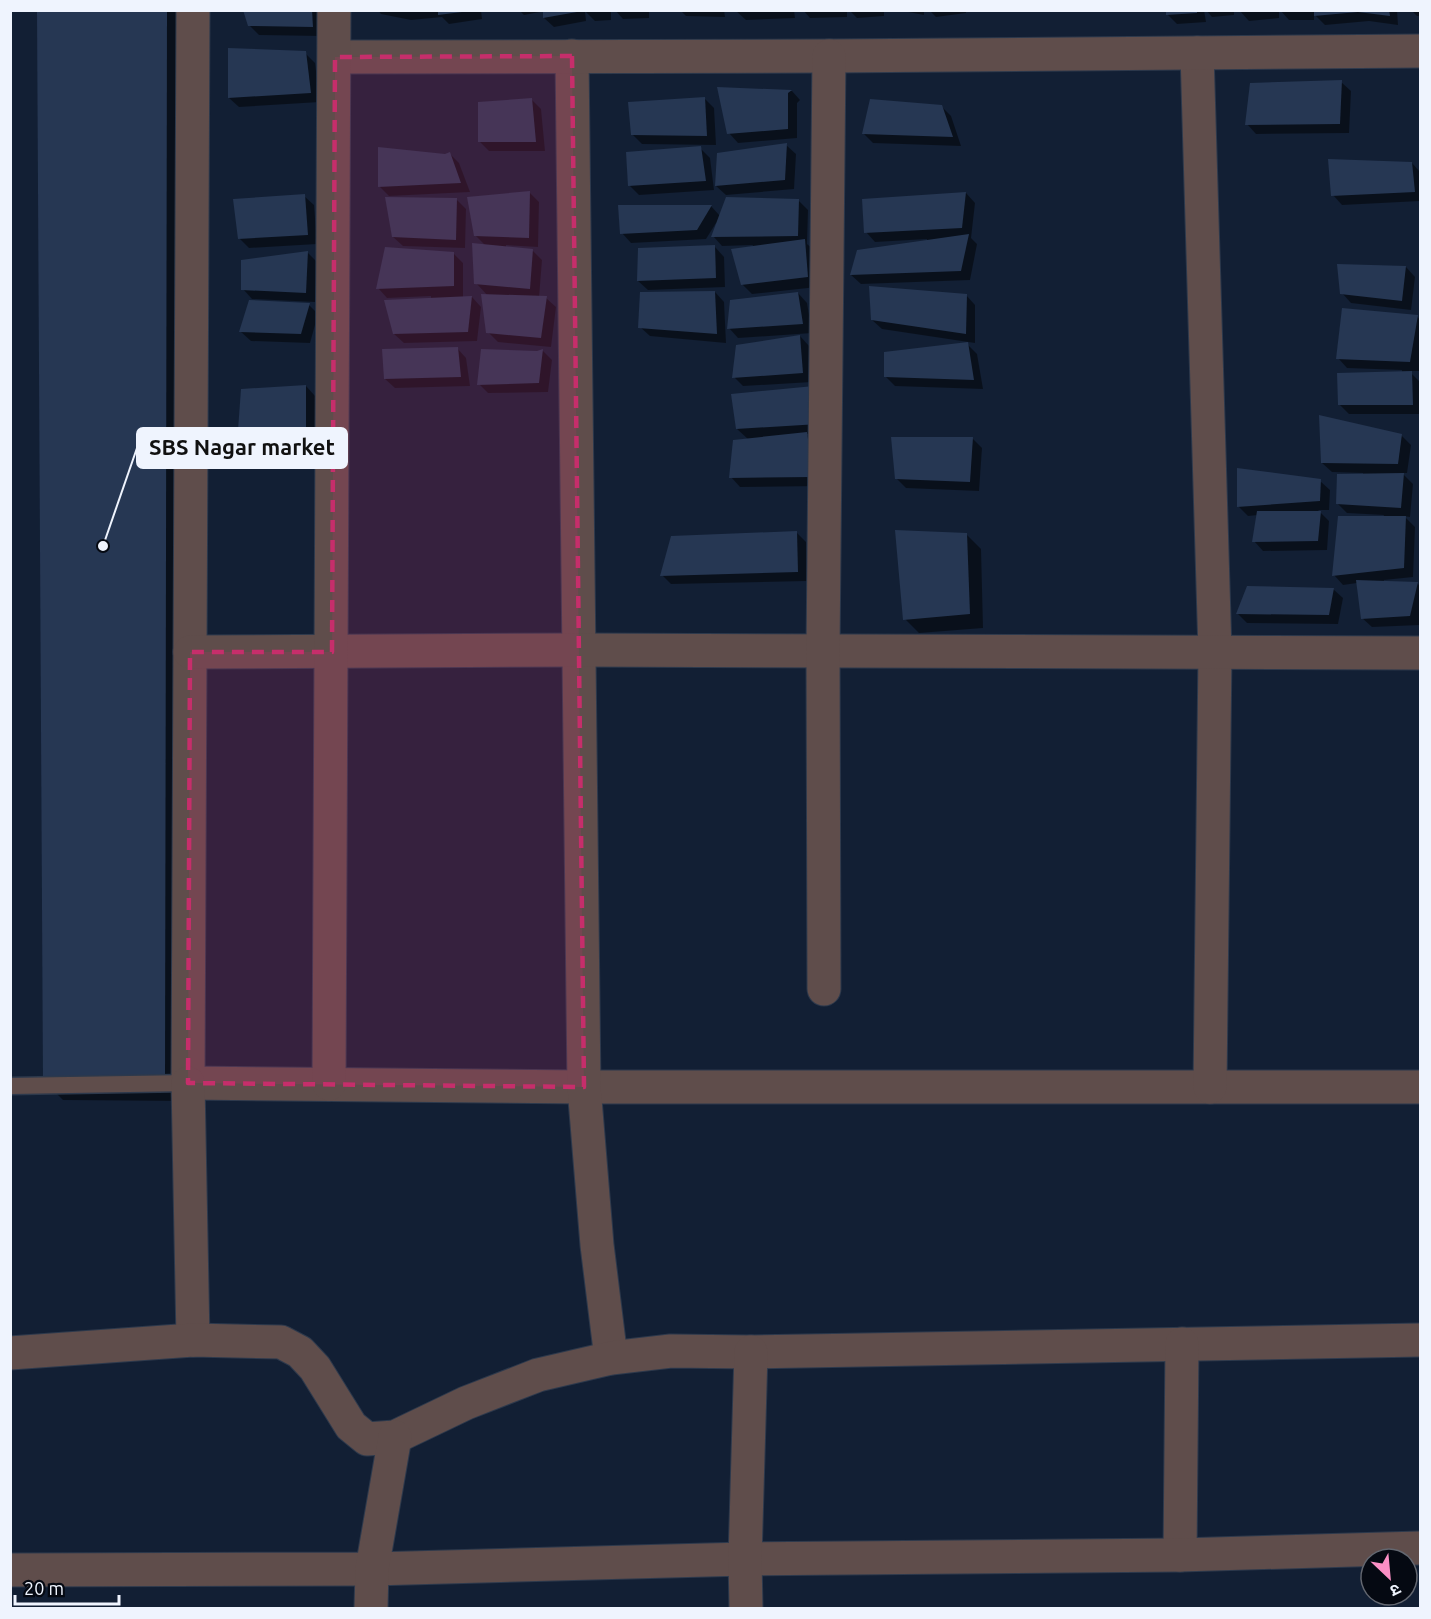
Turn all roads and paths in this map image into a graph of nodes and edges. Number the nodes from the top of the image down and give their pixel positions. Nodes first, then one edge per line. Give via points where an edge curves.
1 (193, 10) edge
2 (334, 10) edge
3 (1420, 51) edge
4 (1197, 53) junction
5 (572, 56) junction
6 (829, 56) junction
7 (335, 57) junction
8 (578, 650) junction
9 (823, 650) junction
10 (190, 652) junction
11 (332, 652) junction
12 (1215, 652) junction
13 (1420, 653) edge
14 (824, 989) dead end
15 (188, 1083) junction
16 (329, 1084) junction
17 (10, 1086) edge
18 (584, 1087) junction
19 (1210, 1087) junction
20 (1420, 1087) edge
21 (193, 1340) junction
22 (1420, 1340) edge
23 (1182, 1344) junction
24 (751, 1352) junction
25 (10, 1353) edge
26 (611, 1358) junction
27 (395, 1437) junction
28 (1420, 1548) edge
29 (1180, 1555) junction
30 (745, 1559) junction
31 (372, 1569) junction
32 (10, 1570) edge
33 (371, 1608) edge
34 (746, 1608) edge

1 - 10 street
2 - 7 street
3 - 4 street
4 - 6 street
4 - 12 street
5 - 6 street
5 - 7 street
5 - 8 street
6 - 9 street
7 - 11 street
8 - 9 street
8 - 11 street
8 - 18 street
9 - 12 street
9 - 14 street
10 - 11 street
10 - 15 street
11 - 16 street
12 - 13 street
12 - 19 street
15 - 16 street
15 - 17 lane
15 - 21 street
16 - 18 street
18 - 19 street
18 - 26 street
19 - 20 street
21 - 25 street
21 - 27 street via 281,1342 300,1352 315,1368 351,1426 368,1439
22 - 23 street
23 - 24 street
23 - 29 street
24 - 26 street via 671,1351
24 - 30 street
26 - 27 street via 538,1375
27 - 31 street
28 - 29 street
29 - 30 street
30 - 31 street
30 - 34 street
31 - 32 street
31 - 33 street

